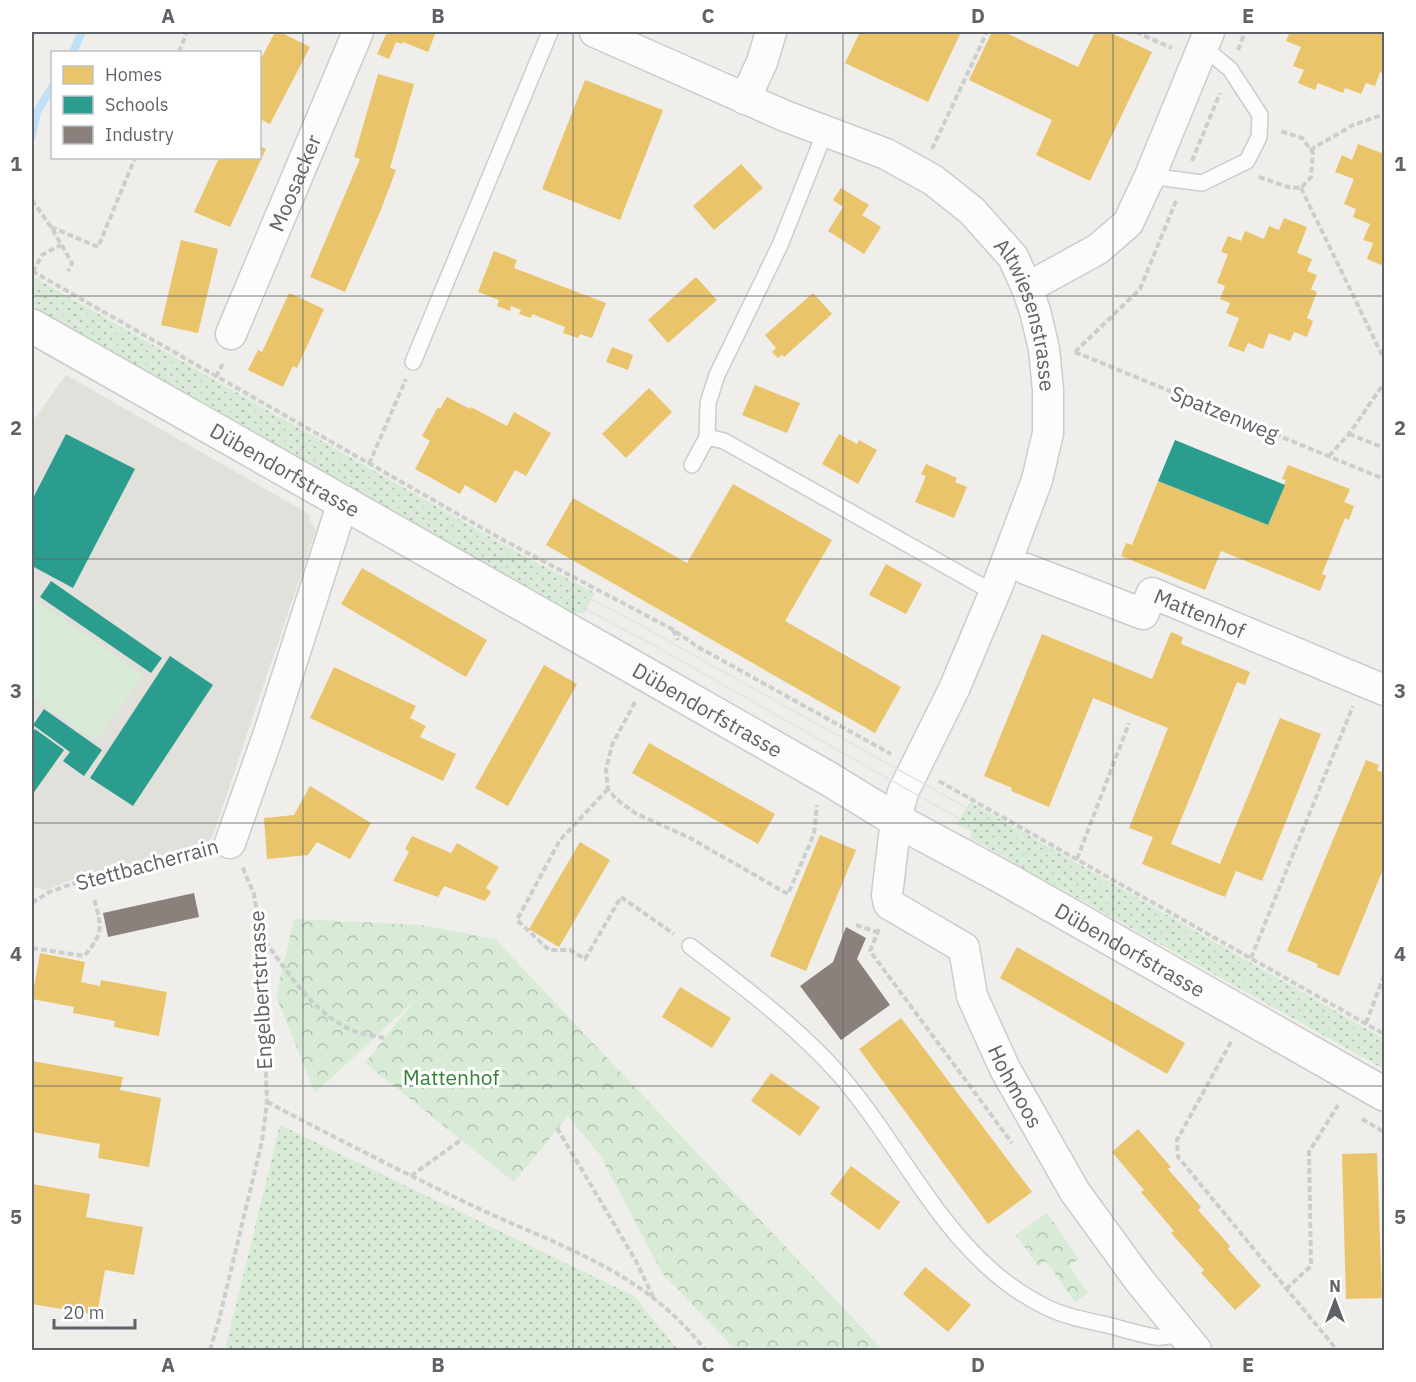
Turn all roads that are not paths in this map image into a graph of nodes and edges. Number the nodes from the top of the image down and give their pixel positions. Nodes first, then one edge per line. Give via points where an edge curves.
1 (358, 32) edge
2 (550, 32) edge
3 (595, 32) edge
4 (771, 32) edge
5 (1198, 43) edge
6 (745, 99) junction
7 (825, 132) junction
8 (1150, 176) junction
9 (1027, 288) junction
10 (32, 326) edge
11 (231, 334) dead end
12 (413, 362) road end
13 (707, 437) junction
14 (692, 465) dead end
15 (343, 502) junction
16 (1026, 569) dead end
17 (997, 587) junction
18 (1374, 685) edge
19 (896, 820) junction
20 (230, 843) road end
21 (690, 946) road end
22 (1384, 1094) edge
23 (1189, 1342) edge

1 - 11 street, Moosacker
2 - 12 lane
3 - 6 street, Altwiesenstrasse
4 - 6 street
5 - 8 street
5 - 8 lane via 1230,69 1260,115 1259,137 1247,161 1202,183
6 - 7 street, Altwiesenstrasse
7 - 9 street, Altwiesenstrasse via 886,154 933,180 972,211 1013,257
7 - 13 lane via 780,245 717,375 708,403
8 - 9 street via 1128,223 1098,249
9 - 17 street, Altwiesenstrasse via 1044,349 1048,433 1037,480
10 - 15 street, Dübendorfstrasse
13 - 14 lane
13 - 17 lane via 724,441 980,585
15 - 19 street, Dübendorfstrasse
15 - 20 street
16 - 18 street, Mattenhof via 1143,614 1152,593
17 - 19 street, Altwiesenstrasse via 954,689 905,787
19 - 22 street, Dübendorfstrasse
19 - 23 street, Hohmoos via 889,904 964,948 972,996 1005,1069 1049,1147 1075,1192
21 - 23 lane via 752,993 837,1071 956,1235 996,1275 1048,1308

